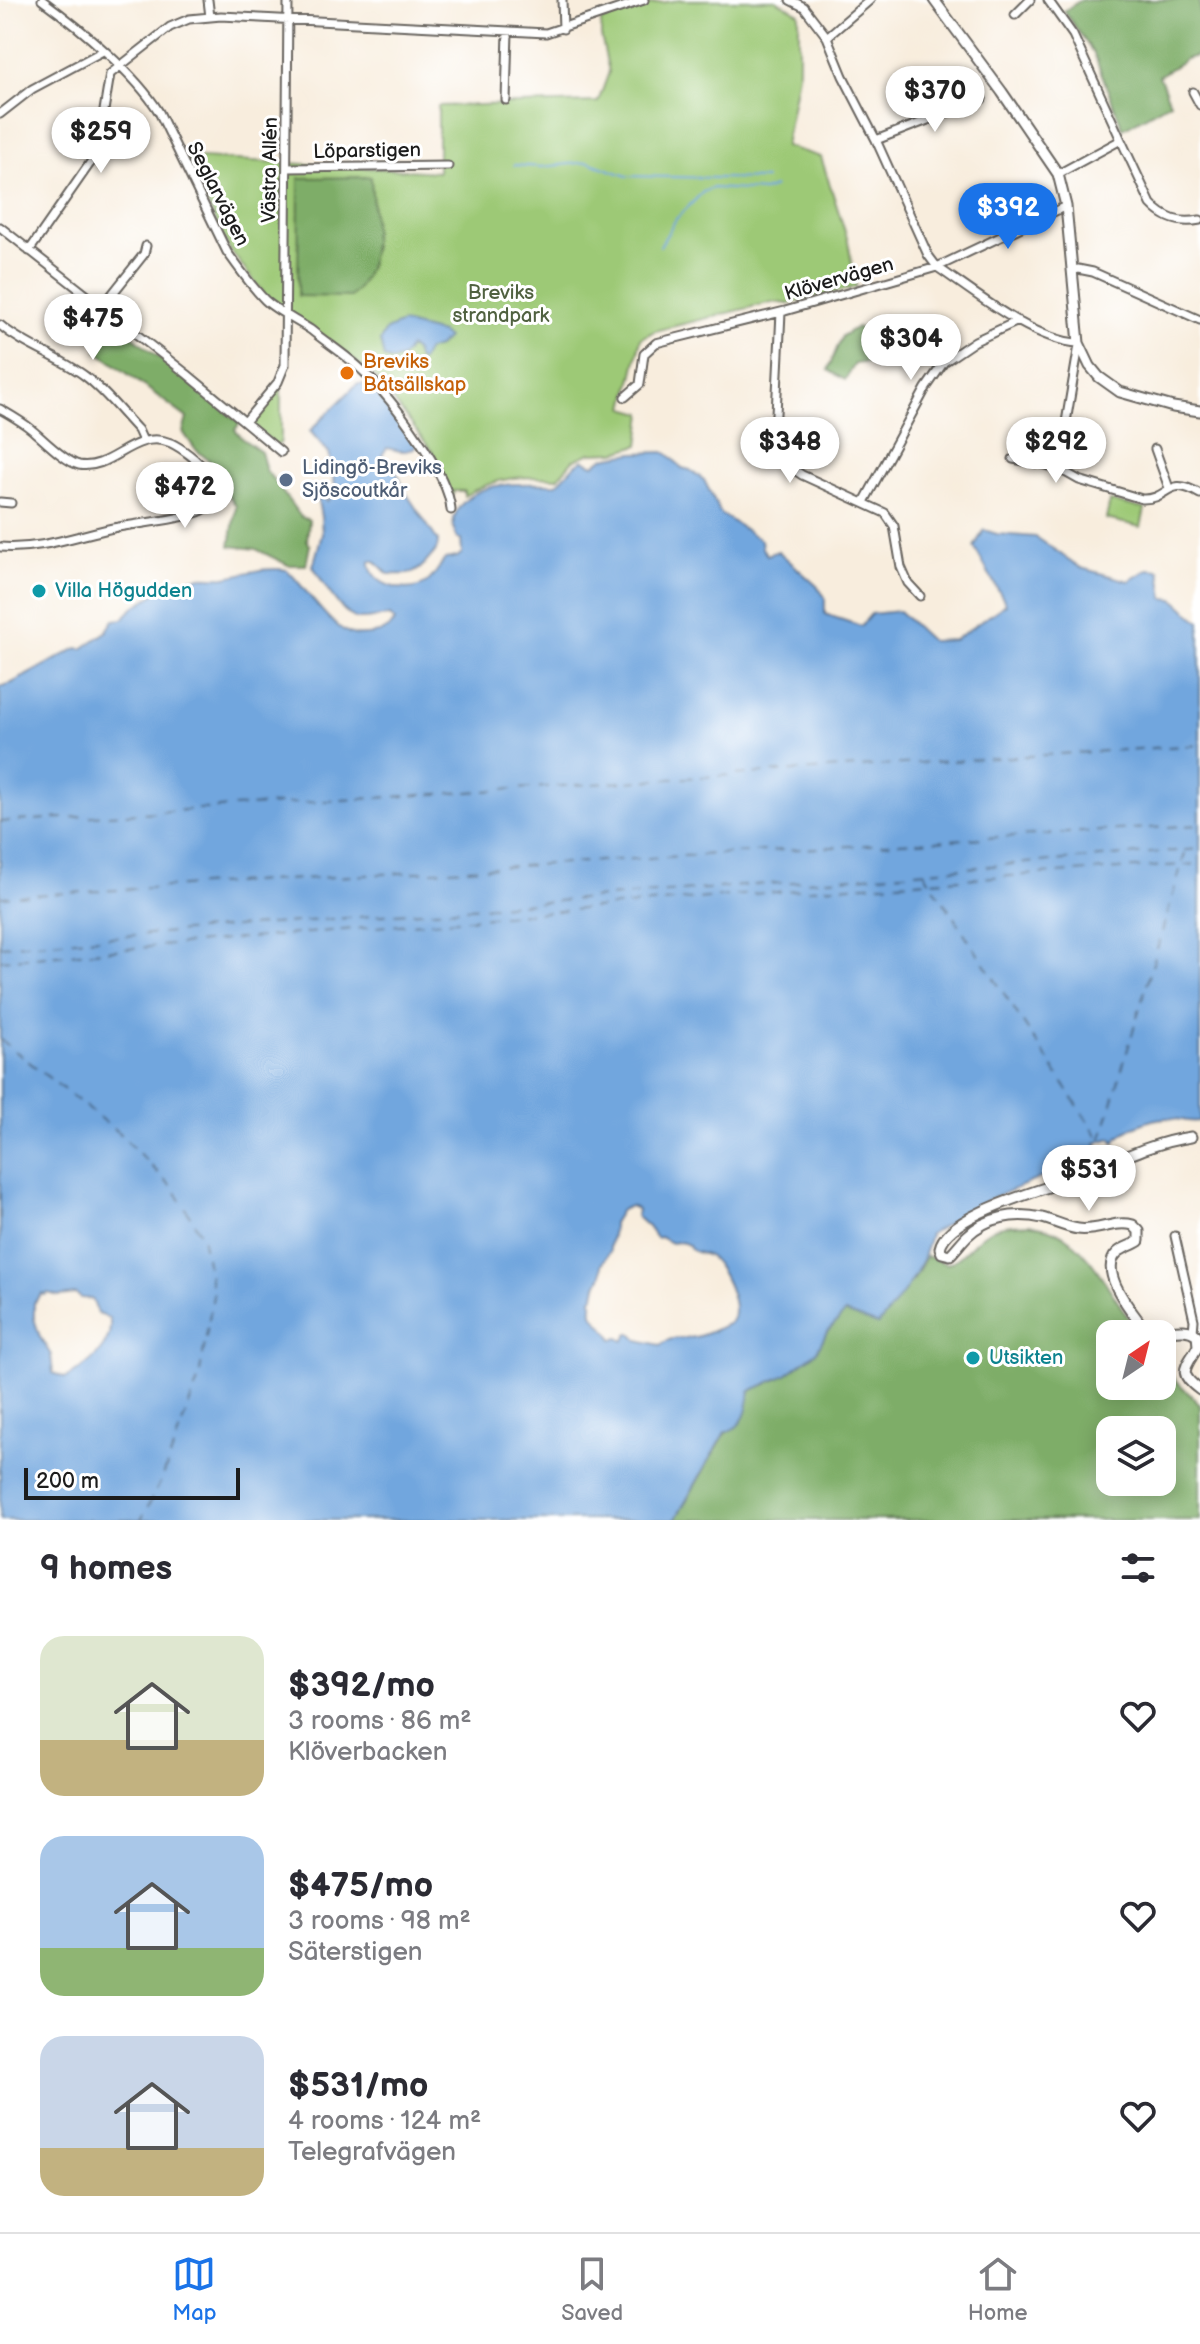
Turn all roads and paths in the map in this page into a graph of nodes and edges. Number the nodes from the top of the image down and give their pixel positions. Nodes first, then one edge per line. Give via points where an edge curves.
1 (42, 0) edge
2 (208, 0) edge
3 (288, 0) edge
4 (562, 0) edge
5 (644, 0) edge
6 (870, 0) edge
7 (934, 0) edge
8 (1030, 0) edge
9 (1048, 0) edge
10 (795, 1) edge
11 (1015, 15) dead end
12 (210, 17) junction
13 (288, 19) junction
14 (563, 29) junction
15 (508, 32) junction
16 (827, 37) junction
17 (103, 51) junction
18 (118, 66) junction
19 (1193, 92) dead end
20 (982, 99) dead end
21 (506, 100) dead end
22 (1200, 105) edge
23 (0, 114) edge
24 (876, 140) junction
25 (1121, 140) junction
26 (448, 166) dead end
27 (287, 168) junction
28 (1058, 174) junction
29 (1066, 206) junction
30 (1200, 220) edge
31 (0, 227) edge
32 (146, 246) dead end
33 (29, 251) junction
34 (937, 267) junction
35 (1073, 271) junction
36 (102, 307) junction
37 (284, 312) junction
38 (781, 312) junction
39 (1200, 320) edge
40 (1018, 321) junction
41 (0, 325) edge
42 (1079, 344) junction
43 (625, 397) dead end
44 (0, 409) edge
45 (1200, 411) edge
46 (245, 422) junction
47 (143, 441) junction
48 (1155, 449) dead end
49 (281, 452) dead end
50 (1013, 459) dead end
51 (1063, 471) junction
52 (1169, 488) junction
53 (1200, 494) edge
54 (0, 502) edge
55 (864, 502) junction
56 (11, 503) dead end
57 (451, 510) dead end
58 (0, 547) edge
59 (920, 596) dead end
60 (1191, 1137) dead end
61 (1175, 1236) dead end
62 (1193, 1332) junction
63 (1200, 1390) edge

1 - 17 street, Seglarvägen
2 - 12 street
3 - 13 street, Västra Allén
4 - 14 street
5 - 14 street
6 - 16 street
7 - 28 street
8 - 11 street
9 - 25 street via 1073,35
10 - 16 street
12 - 13 street
12 - 18 street via 170,27
13 - 15 street
13 - 27 street, Västra Allén
14 - 15 street
15 - 21 street
16 - 24 street
17 - 18 street, Seglarvägen
17 - 23 street via 32,89
18 - 33 street via 110,74 93,159
18 - 37 street, Seglarvägen via 159,112 227,252 265,301
19 - 22 street
20 - 24 street
24 - 34 street
25 - 28 street
25 - 30 street via 1157,211 1175,220
26 - 27 street, Löparstigen
27 - 37 street, Västra Allén
28 - 29 street
29 - 34 street, Klövervägen
29 - 35 street
31 - 33 street
32 - 36 street
33 - 36 street
34 - 38 street, Klövervägen
34 - 40 street
35 - 39 street via 1093,272
35 - 42 street
36 - 46 street
37 - 46 street, Västra Allén via 282,376
37 - 57 street, Seglarvägen via 358,366 379,389 436,466
38 - 43 street, Klövervägen via 656,343 644,354 640,384
38 - 55 street via 777,448 802,475
40 - 42 street
40 - 55 street via 944,362
41 - 47 street via 85,376
42 - 45 street via 1099,377 1120,392
42 - 51 street
44 - 47 street via 79,465
46 - 49 street
47 - 58 street via 158,439 176,446 210,474 215,490 210,504 203,510 37,547
48 - 52 street
50 - 51 street
51 - 52 street via 1142,499
52 - 53 street via 1182,485
54 - 56 street
55 - 59 street via 891,519 901,567
60 - 62 street via 1173,1139 995,1205 944,1237 940,1248 950,1255 977,1227 1004,1217 1033,1216 1080,1230 1129,1223 1137,1227 1140,1238 1114,1258 1111,1278 1149,1331
61 - 62 street
62 - 63 street via 1198,1346 1184,1371

